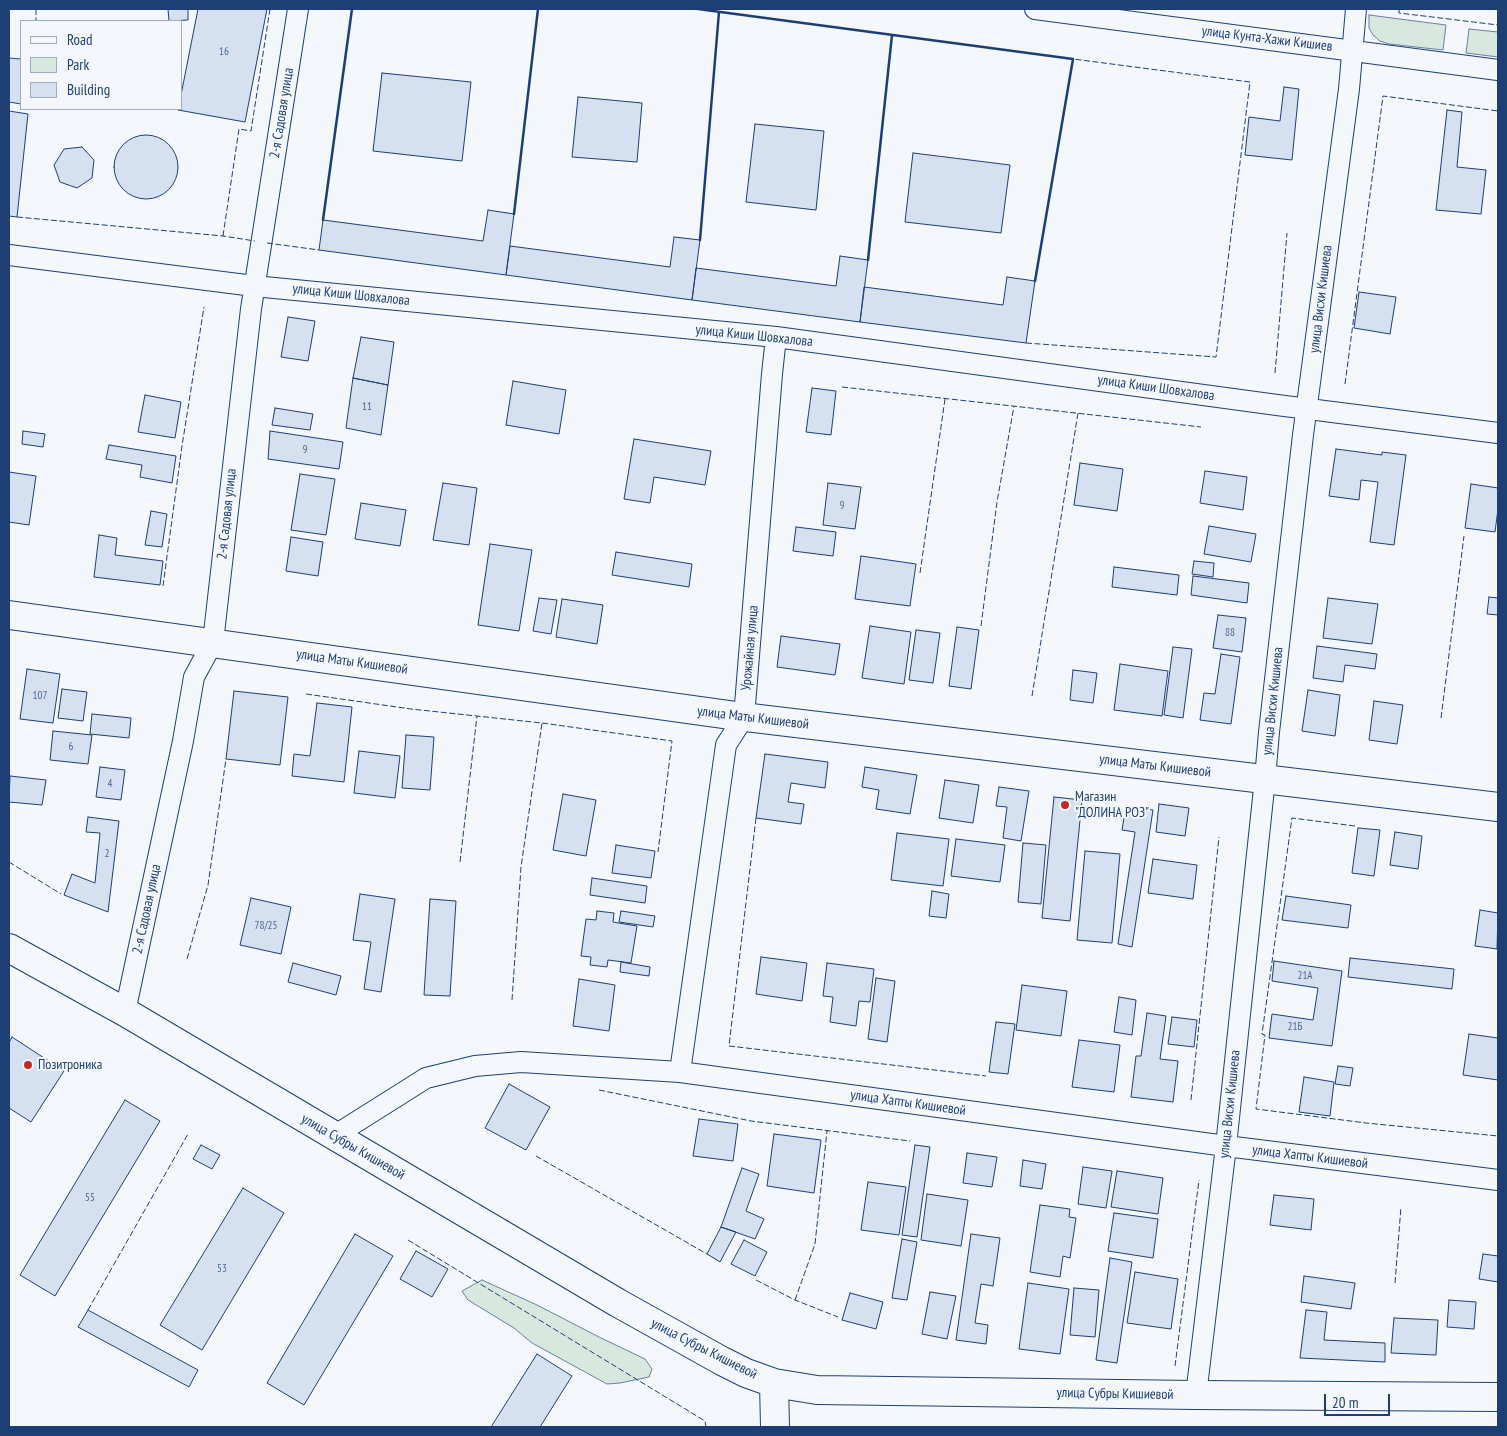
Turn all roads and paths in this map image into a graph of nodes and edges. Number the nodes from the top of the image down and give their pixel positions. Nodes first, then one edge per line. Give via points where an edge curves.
1 (298, 9) edge
2 (1035, 9) edge
3 (1356, 9) edge
4 (1353, 50) junction
5 (1498, 70) edge
6 (9, 255) edge
7 (254, 286) junction
8 (776, 337) junction
9 (1307, 408) junction
10 (1498, 433) edge
11 (9, 615) edge
12 (213, 642) junction
13 (744, 717) junction
14 (1265, 778) junction
15 (1498, 807) edge
16 (9, 948) edge
17 (126, 1012) junction
18 (680, 1072) junction
19 (334, 1136) junction
20 (1226, 1146) junction
21 (1498, 1180) edge
22 (774, 1383) junction
23 (1196, 1395) junction
24 (1498, 1397) edge
25 (775, 1427) edge

1 - 7 street, 2-я Садовая улица
2 - 4 street, улица Кунта-Хажи Кишиев
3 - 4 street, улица Висхи Кишиева
4 - 5 street, улица Кунта-Хажи Кишиев
4 - 9 street, улица Висхи Кишиева
6 - 7 street, улица Киши Шовхалова
7 - 8 street, улица Киши Шовхалова
7 - 12 street, 2-я Садовая улица
8 - 9 street, улица Киши Шовхалова
8 - 13 street, Урожайная улица
9 - 10 street, улица Киши Шовхалова
9 - 14 street, улица Висхи Кишиева
11 - 12 street, улица Маты Кишиевой
12 - 13 street, улица Маты Кишиевой
12 - 17 street, 2-я Садовая улица via 194,677
13 - 14 street, улица Маты Кишиевой
13 - 18 street, Урожайная улица via 726,744
14 - 15 street, улица Маты Кишиевой
14 - 20 street, улица Висхи Кишиева
16 - 17 street, улица Субры Кишиевой
17 - 19 street, улица Субры Кишиевой
18 - 19 street, улица Хапты Кишиевой via 521,1062 475,1066 426,1078
18 - 20 street, улица Хапты Кишиевой
19 - 22 street, улица Субры Кишиевой via 618,1303 722,1361
20 - 21 street, улица Хапты Кишиевой
20 - 23 street, улица Висхи Кишиева
22 - 23 street, улица Субры Кишиевой via 817,1390
22 - 25 street
23 - 24 street, улица Субры Кишиевой

